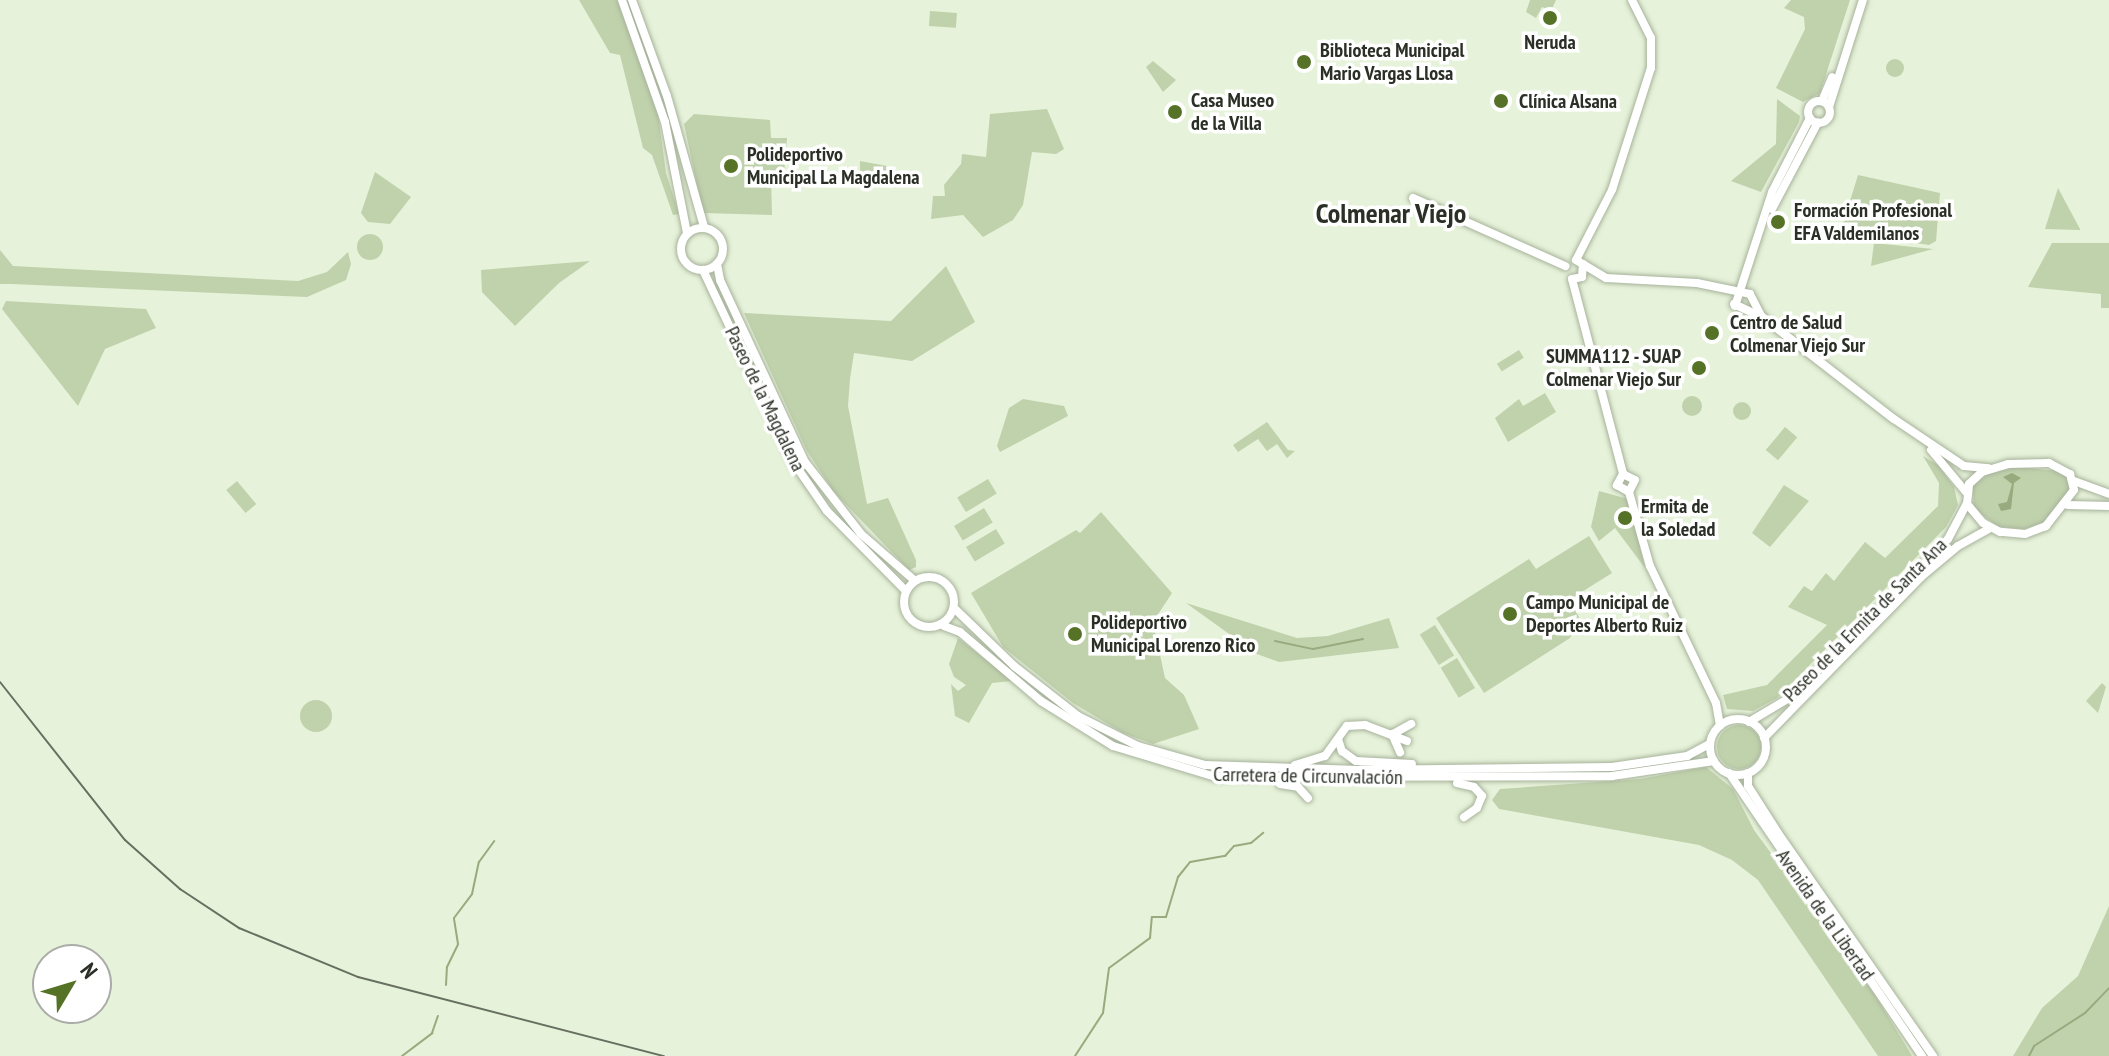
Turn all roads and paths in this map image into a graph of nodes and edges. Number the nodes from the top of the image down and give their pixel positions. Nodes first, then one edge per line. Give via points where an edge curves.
1 (622, 0) edge
2 (632, 0) edge
3 (1632, 0) edge
4 (1860, 0) edge
5 (1825, 104) junction
6 (1814, 120) junction
7 (1413, 198) dead end
8 (704, 227) junction
9 (687, 233) junction
10 (1580, 262) junction
11 (717, 264) junction
12 (1565, 266) junction
13 (703, 270) junction
14 (1583, 275) junction
15 (1597, 275) junction
16 (1572, 279) junction
17 (1720, 288) junction
18 (1746, 294) junction
19 (1735, 306) junction
20 (1754, 306) junction
21 (1746, 312) junction
22 (1761, 316) junction
23 (1894, 419) junction
24 (1989, 468) junction
25 (1623, 474) junction
26 (2074, 481) junction
27 (1629, 492) junction
28 (1966, 492) junction
29 (2109, 494) edge
30 (1967, 504) junction
31 (2068, 505) junction
32 (2109, 506) edge
33 (1990, 528) junction
34 (913, 579) junction
35 (905, 590) junction
36 (954, 608) junction
37 (944, 626) junction
38 (1716, 703) junction
39 (1733, 720) junction
40 (1749, 722) junction
41 (1411, 724) dead end
42 (1720, 726) junction
43 (1392, 734) junction
44 (1338, 736) junction
45 (1764, 738) junction
46 (1710, 744) junction
47 (1400, 752) dead end
48 (1714, 761) junction
49 (1238, 769) junction
50 (1448, 769) junction
51 (1729, 773) junction
52 (1748, 773) junction
53 (1216, 777) junction
54 (1404, 778) junction
55 (1308, 798) dead end
56 (1464, 817) dead end
57 (1882, 998) junction
58 (1914, 1056) edge
59 (1922, 1056) edge
60 (1933, 1056) edge

1 - 9 main road via 665,122
2 - 8 main road via 667,96
3 - 10 main road via 1651,38 1651,68 1612,190
4 - 5 main road
5 - 6 main road via 1829,117
5 - 6 main road via 1809,107
6 - 18 main road via 1772,192
7 - 12 main road
8 - 9 main road
8 - 11 main road via 722,242
9 - 13 main road via 681,254 689,266
10 - 12 main road
10 - 14 main road
10 - 15 main road
11 - 13 main road
11 - 34 main road, Paseo de la Magdalena via 726,295 805,462 861,534
12 - 16 main road
13 - 35 main road, Paseo de la Magdalena via 794,463 827,511
14 - 15 main road
14 - 16 main road
15 - 17 main road
16 - 25 main road
17 - 18 main road
17 - 19 main road
18 - 19 main road
18 - 20 main road
19 - 21 main road
20 - 21 main road
20 - 22 main road
21 - 22 main road
22 - 23 main road
23 - 24 main road via 1964,466
23 - 28 main road via 1948,466
24 - 26 main road via 2049,463 2065,469
24 - 28 main road
25 - 27 main road via 1617,485
25 - 27 main road via 1635,480
26 - 29 main road
26 - 31 main road
27 - 38 main road via 1651,569
28 - 30 main road
30 - 33 main road
30 - 40 main road, Paseo de la Ermita de Santa Ana via 1948,539 1926,562 1791,697
31 - 32 main road
31 - 33 main road via 2033,533
33 - 45 main road, Paseo de la Ermita de Santa Ana via 1921,577
34 - 35 main road
34 - 36 main road via 936,579
35 - 37 main road via 915,620 929,628
36 - 37 main road
36 - 49 main road, Carretera de Circunvalación via 1005,659 1078,716 1138,746
37 - 53 main road, Carretera de Circunvalación via 960,632 1041,701 1113,746
38 - 39 main road
38 - 42 main road
39 - 40 main road
39 - 42 main road
40 - 45 main road
41 - 43 main road
42 - 46 main road
43 - 44 main road via 1355,724
43 - 47 main road
44 - 49 main road via 1325,756 1310,763
44 - 50 main road via 1342,751 1356,761
45 - 52 main road via 1763,758
46 - 48 main road
46 - 50 main road, Carretera de Circunvalación via 1687,756 1639,765
48 - 51 main road
48 - 54 main road, Carretera de Circunvalación via 1612,776
49 - 50 main road, Carretera de Circunvalación
51 - 52 main road
51 - 57 main road, Avenida de la Libertad
52 - 60 main road, Avenida de la Libertad via 1748,786 1778,833
53 - 54 main road, Carretera de Circunvalación
53 - 55 main road via 1292,785
54 - 56 main road via 1474,787 1481,803
57 - 58 main road
57 - 59 main road, Avenida de la Libertad

